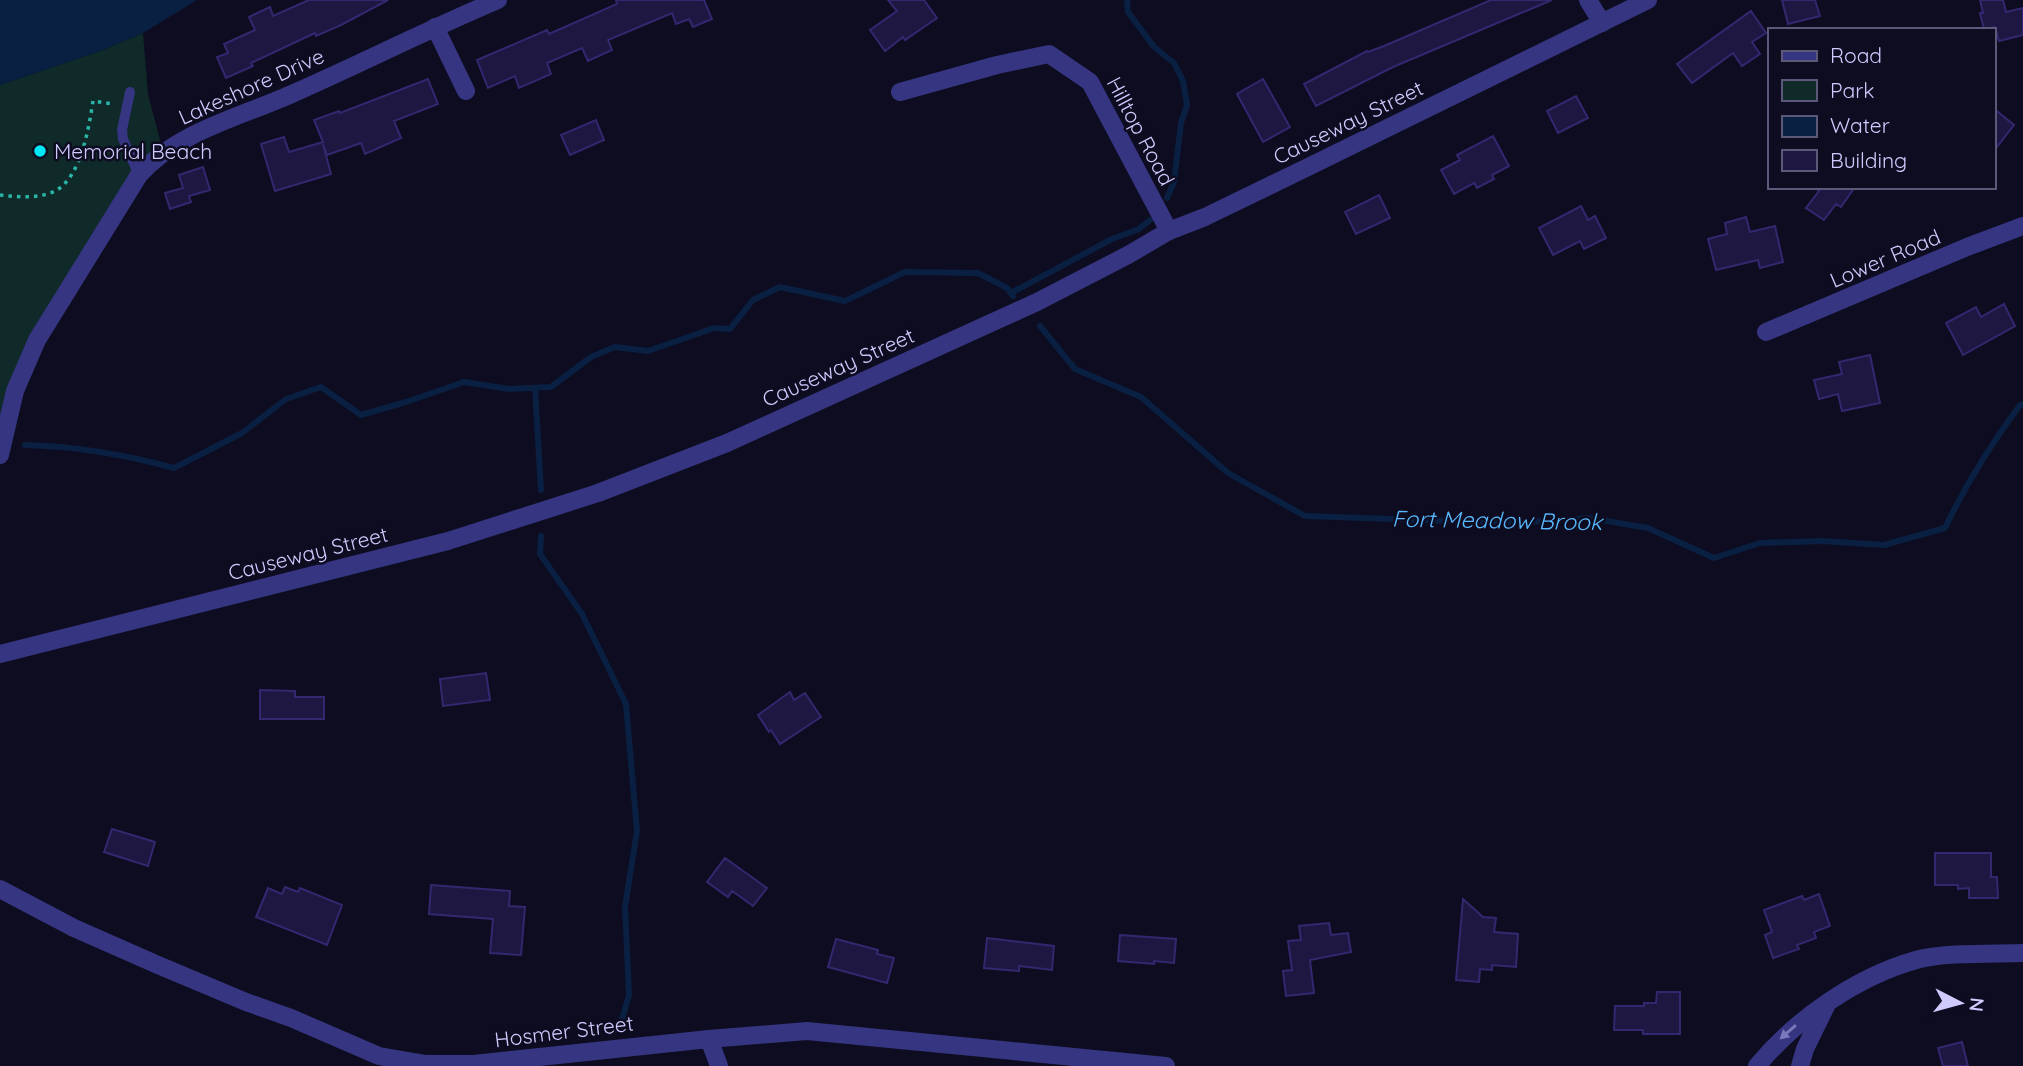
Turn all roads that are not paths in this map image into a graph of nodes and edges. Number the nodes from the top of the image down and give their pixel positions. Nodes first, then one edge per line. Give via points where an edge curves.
1 (498, 0) edge
2 (1588, 0) edge
3 (1648, 0) edge
4 (1602, 23) junction
5 (435, 27) junction
6 (466, 91) dead end
7 (130, 92) dead end
8 (900, 92) dead end
9 (139, 175) junction
10 (2023, 226) edge
11 (1169, 231) junction
12 (1766, 332) dead end
13 (0, 455) edge
14 (0, 654) edge
15 (0, 889) edge
16 (2023, 953) edge
17 (1826, 1006) junction
18 (709, 1039) junction
19 (719, 1066) edge
20 (1166, 1066) edge
21 (1757, 1066) edge
22 (1800, 1066) edge

1 - 5 street, Lakeshore Drive
2 - 4 street
3 - 4 street, Causeway Street
4 - 11 street, Causeway Street
5 - 6 street
5 - 9 street, Lakeshore Drive via 191,136 163,152
7 - 9 lane via 121,130
8 - 11 street, Hilltop Road via 1049,54 1090,82
9 - 13 street, Lakeshore Drive via 37,340 15,391
10 - 12 street, Lower Road
11 - 14 street, Causeway Street via 1025,308 727,443 598,493 448,541
15 - 18 street, Hosmer Street via 74,928 379,1056 426,1064 474,1063
16 - 17 street via 1917,960 1873,977
17 -> 21 street via 1777,1042
17 - 22 street
18 - 19 street
18 - 20 street, Hosmer Street via 807,1031

